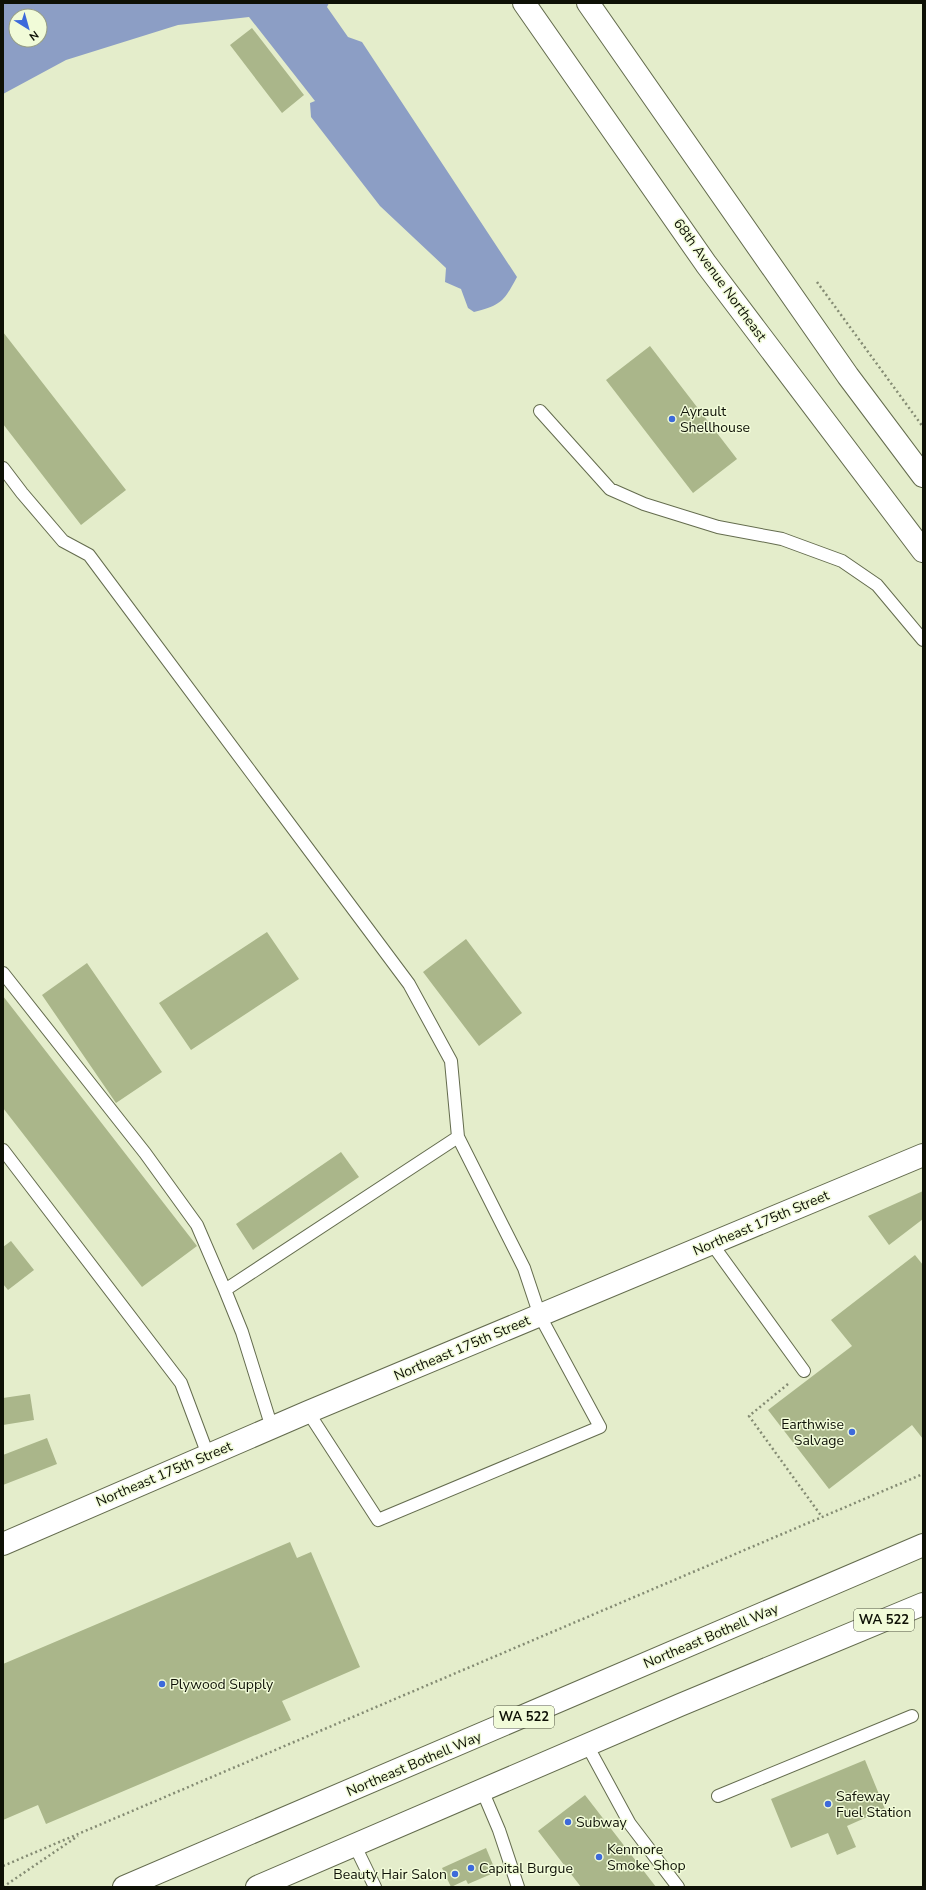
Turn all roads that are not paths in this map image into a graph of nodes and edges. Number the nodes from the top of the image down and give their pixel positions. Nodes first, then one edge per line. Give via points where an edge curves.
1 (524, 3) edge
2 (588, 3) edge
3 (540, 411) dead end
4 (3, 468) edge
5 (923, 476) edge
6 (923, 551) edge
7 (923, 640) edge
8 (3, 973) edge
9 (458, 1137) junction
10 (3, 1150) edge
11 (923, 1154) edge
12 (712, 1244) junction
13 (225, 1290) junction
14 (540, 1316) junction
15 (804, 1371) road end
16 (308, 1412) junction
17 (272, 1428) junction
18 (208, 1455) junction
19 (3, 1544) edge
20 (923, 1544) edge
21 (923, 1604) edge
22 (912, 1716) dead end
23 (587, 1745) junction
24 (482, 1790) junction
25 (718, 1796) dead end
26 (355, 1846) junction
27 (124, 1887) edge
28 (257, 1887) edge
29 (375, 1887) edge
30 (518, 1887) edge
31 (678, 1887) edge

1 - 6 main road, 68th Avenue Northeast via 706,264
2 - 5 main road via 848,376
3 - 7 lane via 610,489 644,504 688,518 718,527 782,539 842,561 877,585
4 - 9 lane via 63,541 89,555 409,984 451,1061
8 - 13 lane via 145,1153 197,1225
9 - 13 lane
9 - 14 lane via 524,1268
10 - 18 lane via 181,1383
11 - 12 main road, Northeast 175th Street
12 - 14 main road, Northeast 175th Street
12 - 15 lane
13 - 17 lane via 242,1332
14 - 16 main road, Northeast 175th Street
14 - 16 lane via 600,1427 378,1520
16 - 17 main road, Northeast 175th Street
17 - 18 main road, Northeast 175th Street
18 - 19 main road, Northeast 175th Street
20 - 27 main road, Northeast Bothell Way / WA 522
21 - 23 main road, WA 522
22 - 25 lane
23 - 24 main road, WA 522
23 - 31 lane via 630,1824
24 - 26 main road, WA 522
24 - 30 lane via 499,1830
26 - 28 main road, WA 522
26 - 29 lane

